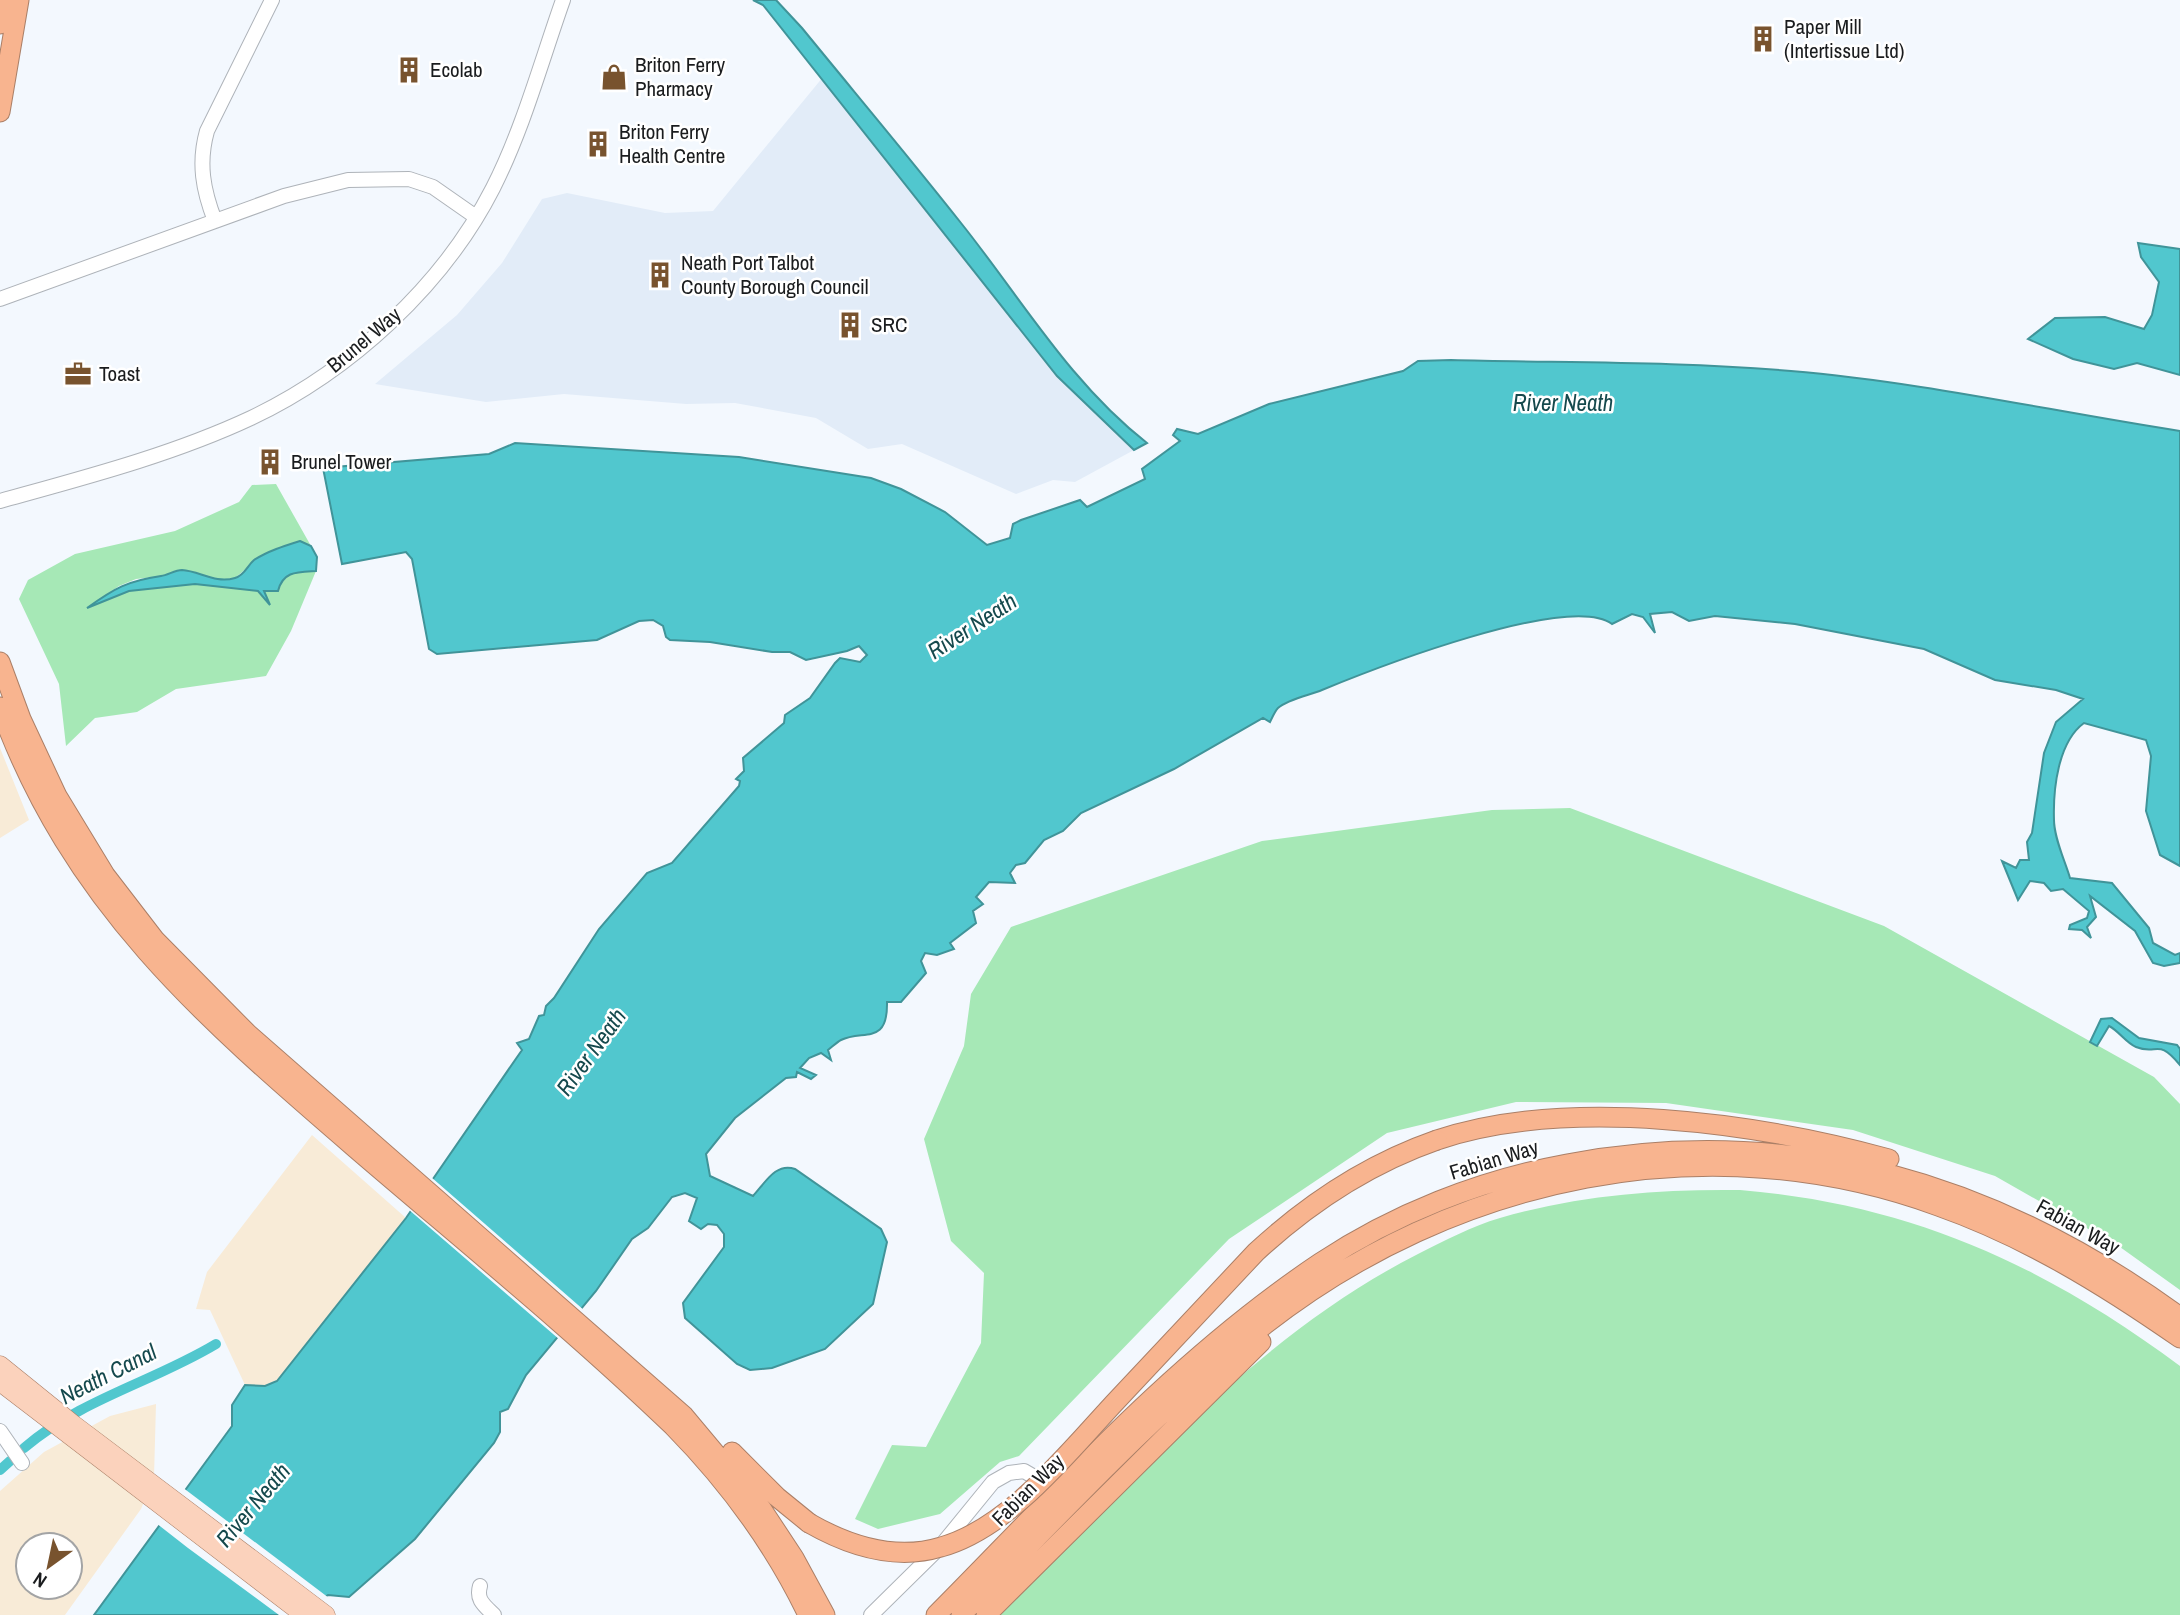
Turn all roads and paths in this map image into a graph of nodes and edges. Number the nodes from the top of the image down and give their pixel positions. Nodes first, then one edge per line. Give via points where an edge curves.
1 (3, 0) edge
2 (17, 0) edge
3 (272, 0) edge
4 (563, 0) edge
5 (0, 24) edge
6 (0, 50) edge
7 (0, 112) edge
8 (476, 217) junction
9 (215, 221) junction
10 (0, 299) edge
11 (0, 501) edge
12 (0, 662) edge
13 (0, 707) edge
14 (2087, 1256) junction
15 (1338, 1274) junction
16 (2180, 1317) edge
17 (582, 1324) junction
18 (2180, 1338) edge
19 (0, 1365) edge
20 (0, 1382) edge
21 (0, 1431) edge
22 (22, 1463) dead end
23 (1056, 1494) junction
24 (480, 1586) dead end
25 (304, 1615) edge
26 (326, 1615) edge
27 (494, 1615) edge
28 (808, 1615) edge
29 (825, 1615) edge
30 (871, 1615) edge
31 (936, 1615) edge
32 (961, 1615) edge
33 (986, 1615) edge

1 - 5 highway
2 - 6 street
2 - 7 highway
3 - 9 street via 201,150 204,185
4 - 8 street, Brunel Way via 511,148
8 - 9 street via 433,187 387,177 318,187
8 - 11 street, Brunel Way via 436,272 374,337 280,403 218,433
9 - 10 street
12 - 17 highway via 34,749 66,813 121,898 163,949 247,1034
13 - 28 highway via 66,842 98,892 160,969 263,1068 673,1426 751,1519
14 - 16 highway, Fabian Way
14 - 17 highway, bridge via 1999,1199 1898,1161 1791,1136 1594,1117 1484,1127 1437,1140 1371,1169 1289,1222 1028,1492 976,1531 929,1550 896,1552 863,1548 809,1523 687,1409
14 - 23 highway, Fabian Way via 1995,1209 1935,1186 1831,1159 1690,1149 1548,1167 1441,1200 1371,1232 1323,1261 1204,1350
15 - 18 highway, Fabian Way via 1382,1247 1510,1194 1636,1169 1775,1169 1873,1186 1990,1226 2113,1292
15 - 32 highway, Fabian Way via 1263,1325 1180,1396
15 - 33 highway via 1261,1343
17 - 29 highway via 719,1454 782,1540
19 - 26 main road
20 - 25 main road
21 - 22 street
23 - 30 street via 1047,1483 1024,1471 993,1482 940,1547
23 - 31 highway, Fabian Way
24 - 27 street via 480,1601

